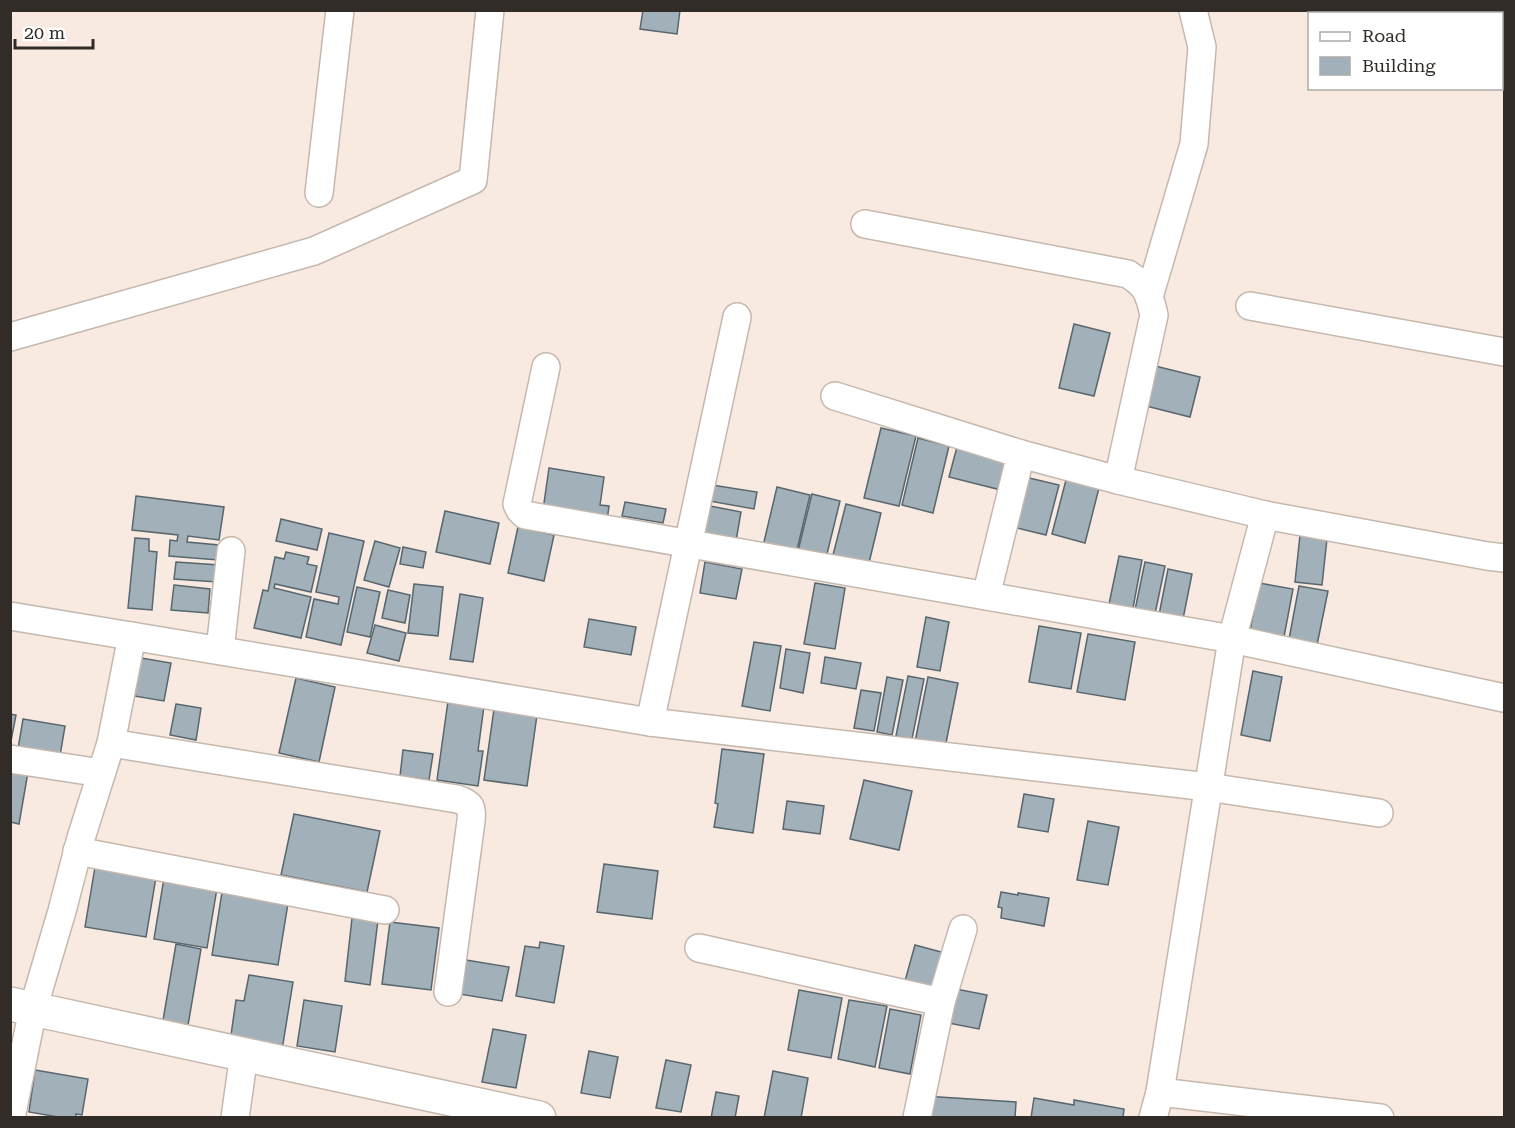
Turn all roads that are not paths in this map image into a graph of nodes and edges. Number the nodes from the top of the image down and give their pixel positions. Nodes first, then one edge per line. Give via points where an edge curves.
1 (340, 10) edge
2 (490, 10) edge
3 (1193, 10) edge
4 (320, 193) dead end
5 (865, 224) dead end
6 (1149, 297) junction
7 (1250, 306) dead end
8 (737, 317) dead end
9 (10, 338) edge
10 (1504, 352) edge
11 (546, 367) dead end
12 (835, 396) dead end
13 (1021, 454) junction
14 (1118, 480) junction
15 (1265, 515) junction
16 (688, 544) junction
17 (231, 551) dead end
18 (1504, 558) edge
19 (986, 596) junction
20 (10, 616) edge
21 (132, 636) junction
22 (1232, 639) junction
23 (220, 650) junction
24 (1504, 698) edge
25 (650, 722) junction
26 (111, 743) junction
27 (10, 759) edge
28 (102, 773) junction
29 (1208, 787) junction
30 (1379, 813) dead end
31 (75, 861) junction
32 (385, 910) dead end
33 (963, 929) dead end
34 (699, 948) dead end
35 (448, 992) dead end
36 (941, 1002) junction
37 (22, 1006) edge
38 (244, 1054) junction
39 (1157, 1105) edge
40 (11, 1118) edge
41 (235, 1118) edge
42 (539, 1118) edge
43 (917, 1118) edge
44 (1380, 1118) edge

1 - 4 street
2 - 9 street via 473,180 314,251
3 - 6 street via 1202,47 1194,144
5 - 6 street via 1128,274 1141,283
6 - 14 street via 1154,315
7 - 10 street
8 - 16 street
11 - 16 street via 518,498 520,510 525,515
12 - 13 street
13 - 14 street
13 - 19 street
14 - 15 street
15 - 18 street
15 - 22 street
16 - 19 street
16 - 25 street
17 - 23 street
19 - 22 street
20 - 21 street
21 - 23 street
21 - 26 street
22 - 24 street
22 - 29 street
23 - 25 street
25 - 29 street
26 - 28 street
26 - 35 street via 457,799 468,804 472,809 471,821
27 - 28 street
28 - 31 street
29 - 30 street
29 - 39 street
31 - 32 street
31 - 37 street via 65,900
33 - 36 street
34 - 36 street
36 - 43 street
37 - 38 street
37 - 40 street
38 - 41 street
38 - 42 street
39 - 44 street

